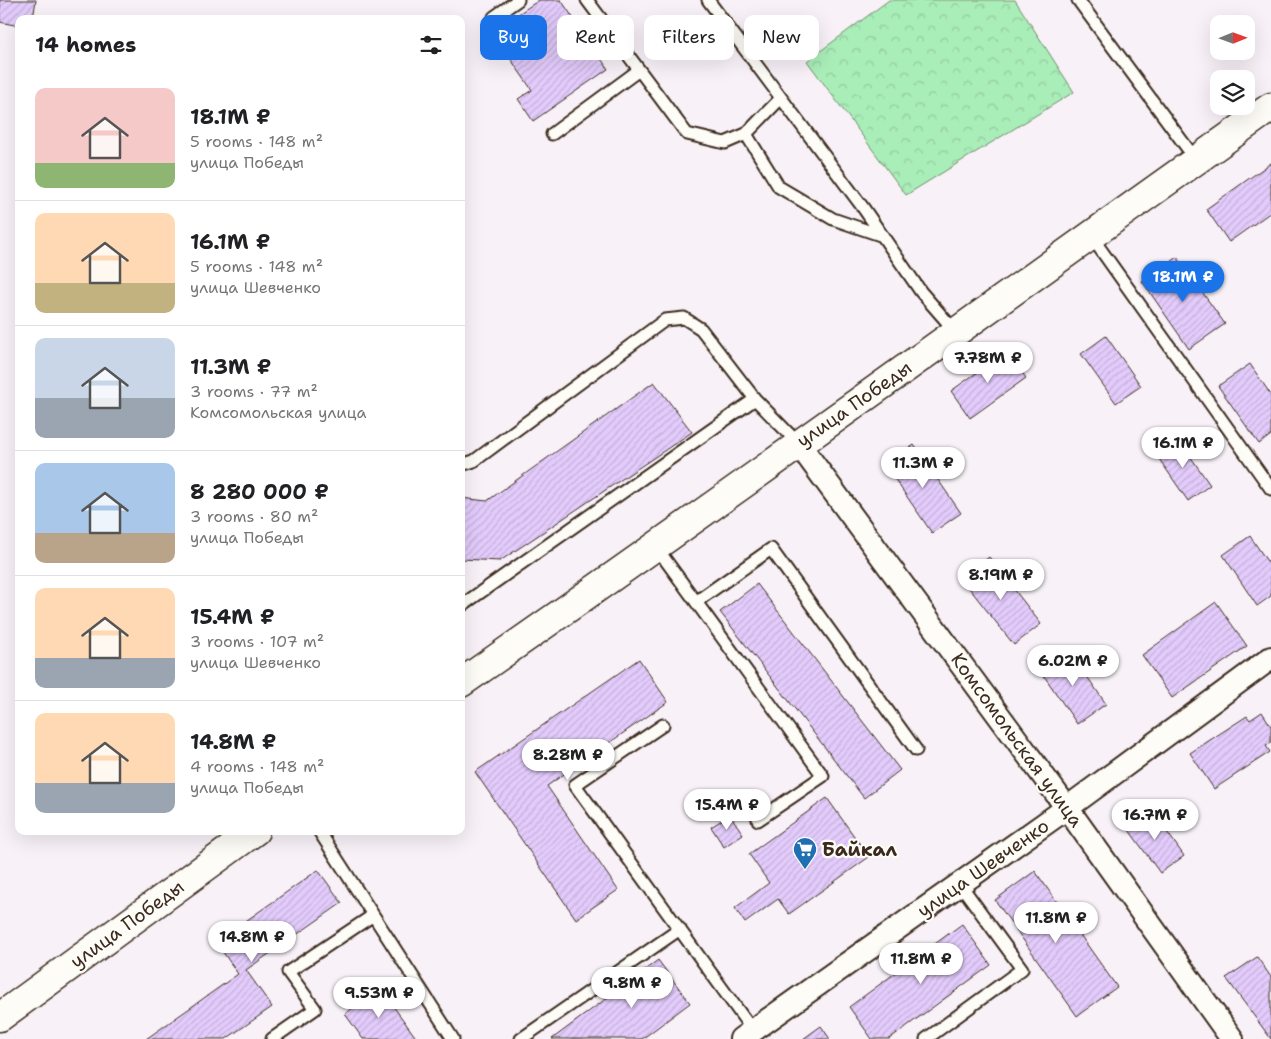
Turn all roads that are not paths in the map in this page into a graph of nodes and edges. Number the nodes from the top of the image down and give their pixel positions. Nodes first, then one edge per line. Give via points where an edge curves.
1 (518, 0) edge
2 (587, 0) edge
3 (708, 0) edge
4 (1078, 0) edge
5 (497, 15) edge
6 (639, 70) junction
7 (781, 98) junction
8 (1271, 107) edge
9 (552, 134) dead end
10 (746, 134) junction
11 (1196, 160) junction
12 (883, 236) junction
13 (1091, 236) junction
14 (955, 332) junction
15 (755, 399) junction
16 (798, 443) junction
17 (465, 464) edge
18 (1271, 489) edge
19 (656, 547) junction
20 (697, 601) junction
21 (465, 603) edge
22 (1271, 658) edge
23 (465, 680) edge
24 (663, 725) dead end
25 (916, 750) dead end
26 (1067, 808) junction
27 (758, 820) dead end
28 (250, 835) edge
29 (321, 835) edge
30 (960, 884) junction
31 (372, 916) junction
32 (680, 929) junction
33 (0, 1017) edge
34 (747, 1035) edge
35 (272, 1039) edge
36 (453, 1039) edge
37 (521, 1039) edge
38 (926, 1039) edge
39 (1232, 1039) edge

1 - 5 lane
2 - 6 lane
3 - 7 lane
4 - 11 lane
6 - 9 lane
6 - 10 lane via 687,134 725,143
7 - 10 lane
7 - 12 lane
8 - 11 street, улица Победы
10 - 12 lane via 779,187 833,219
11 - 13 street, улица Победы
12 - 14 lane via 920,292
13 - 14 street, улица Победы
13 - 18 lane
14 - 16 street, улица Победы
15 - 16 lane
15 - 17 lane via 701,329 684,318 665,320 474,461
15 - 21 lane
16 - 19 street, улица Победы
16 - 26 street, Комсомольская улица
19 - 20 lane
19 - 23 street, улица Победы
20 - 25 lane via 771,549
20 - 27 lane via 823,776
22 - 26 street, улица Шевченко
24 - 32 lane via 575,785
26 - 30 street, улица Шевченко
26 - 39 street, Комсомольская улица
28 - 33 street, улица Победы
29 - 31 lane
30 - 34 street, улица Шевченко
30 - 38 lane via 1022,969
31 - 35 lane via 288,972 315,1009
31 - 36 lane
32 - 34 lane
32 - 37 lane

